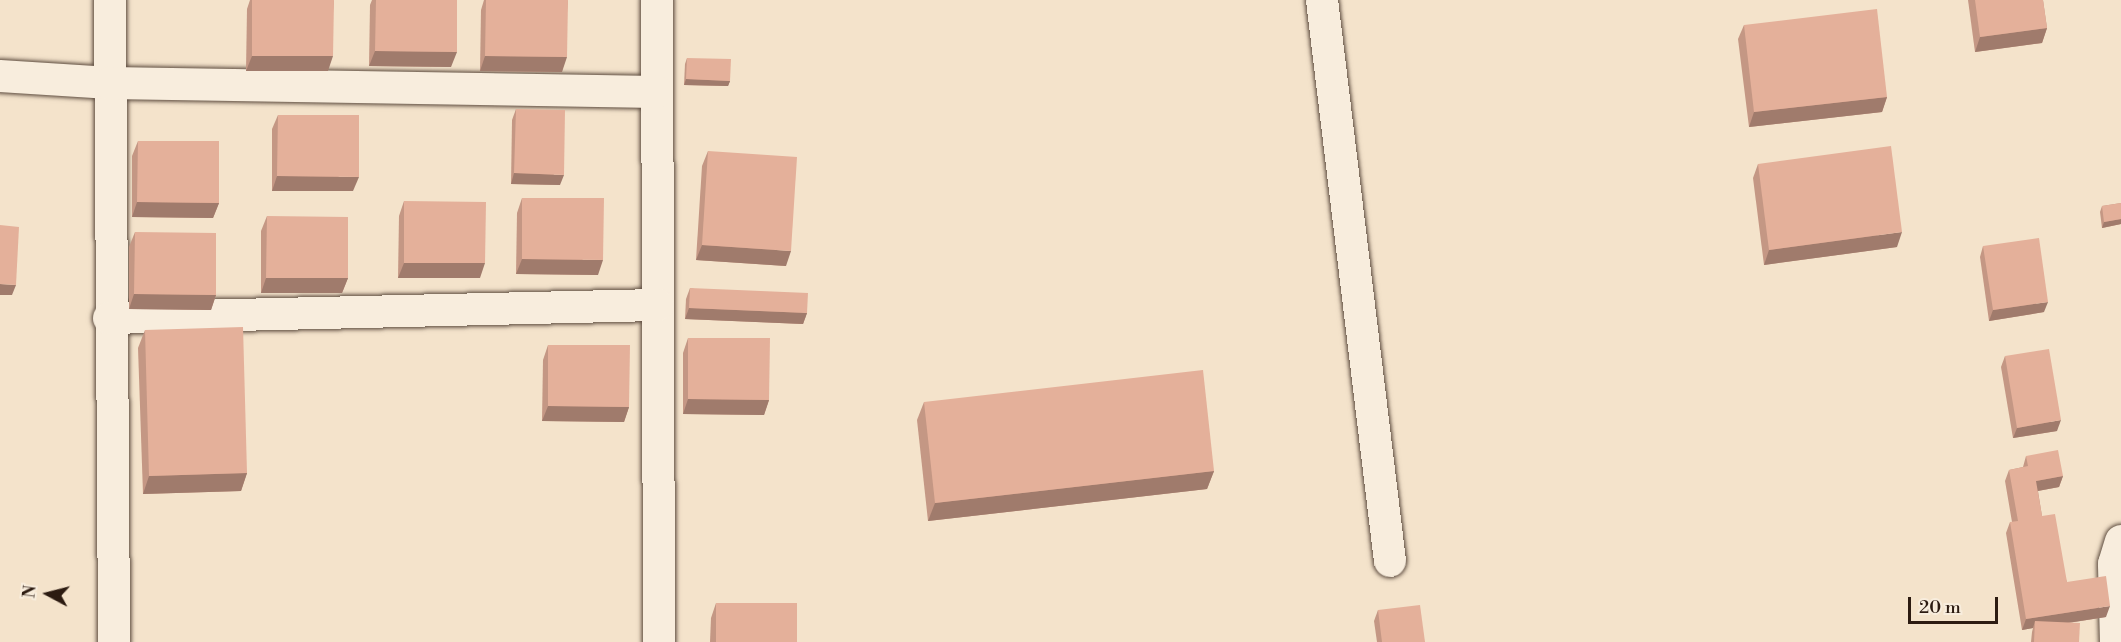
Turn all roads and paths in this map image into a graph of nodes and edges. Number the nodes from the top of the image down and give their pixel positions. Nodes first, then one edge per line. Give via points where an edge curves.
1 (110, 0) edge
2 (657, 0) edge
3 (1322, 0) edge
4 (0, 76) edge
5 (110, 83) junction
6 (657, 92) junction
7 (658, 305) junction
8 (109, 318) junction
9 (2121, 541) edge
10 (1390, 561) dead end
11 (114, 642) edge
12 (659, 642) edge
13 (2116, 642) edge

1 - 5 street
2 - 6 street
3 - 10 street
4 - 5 street
5 - 6 street
5 - 8 street
6 - 7 street
7 - 8 street
7 - 12 street
8 - 11 street
9 - 13 street via 2114,564

